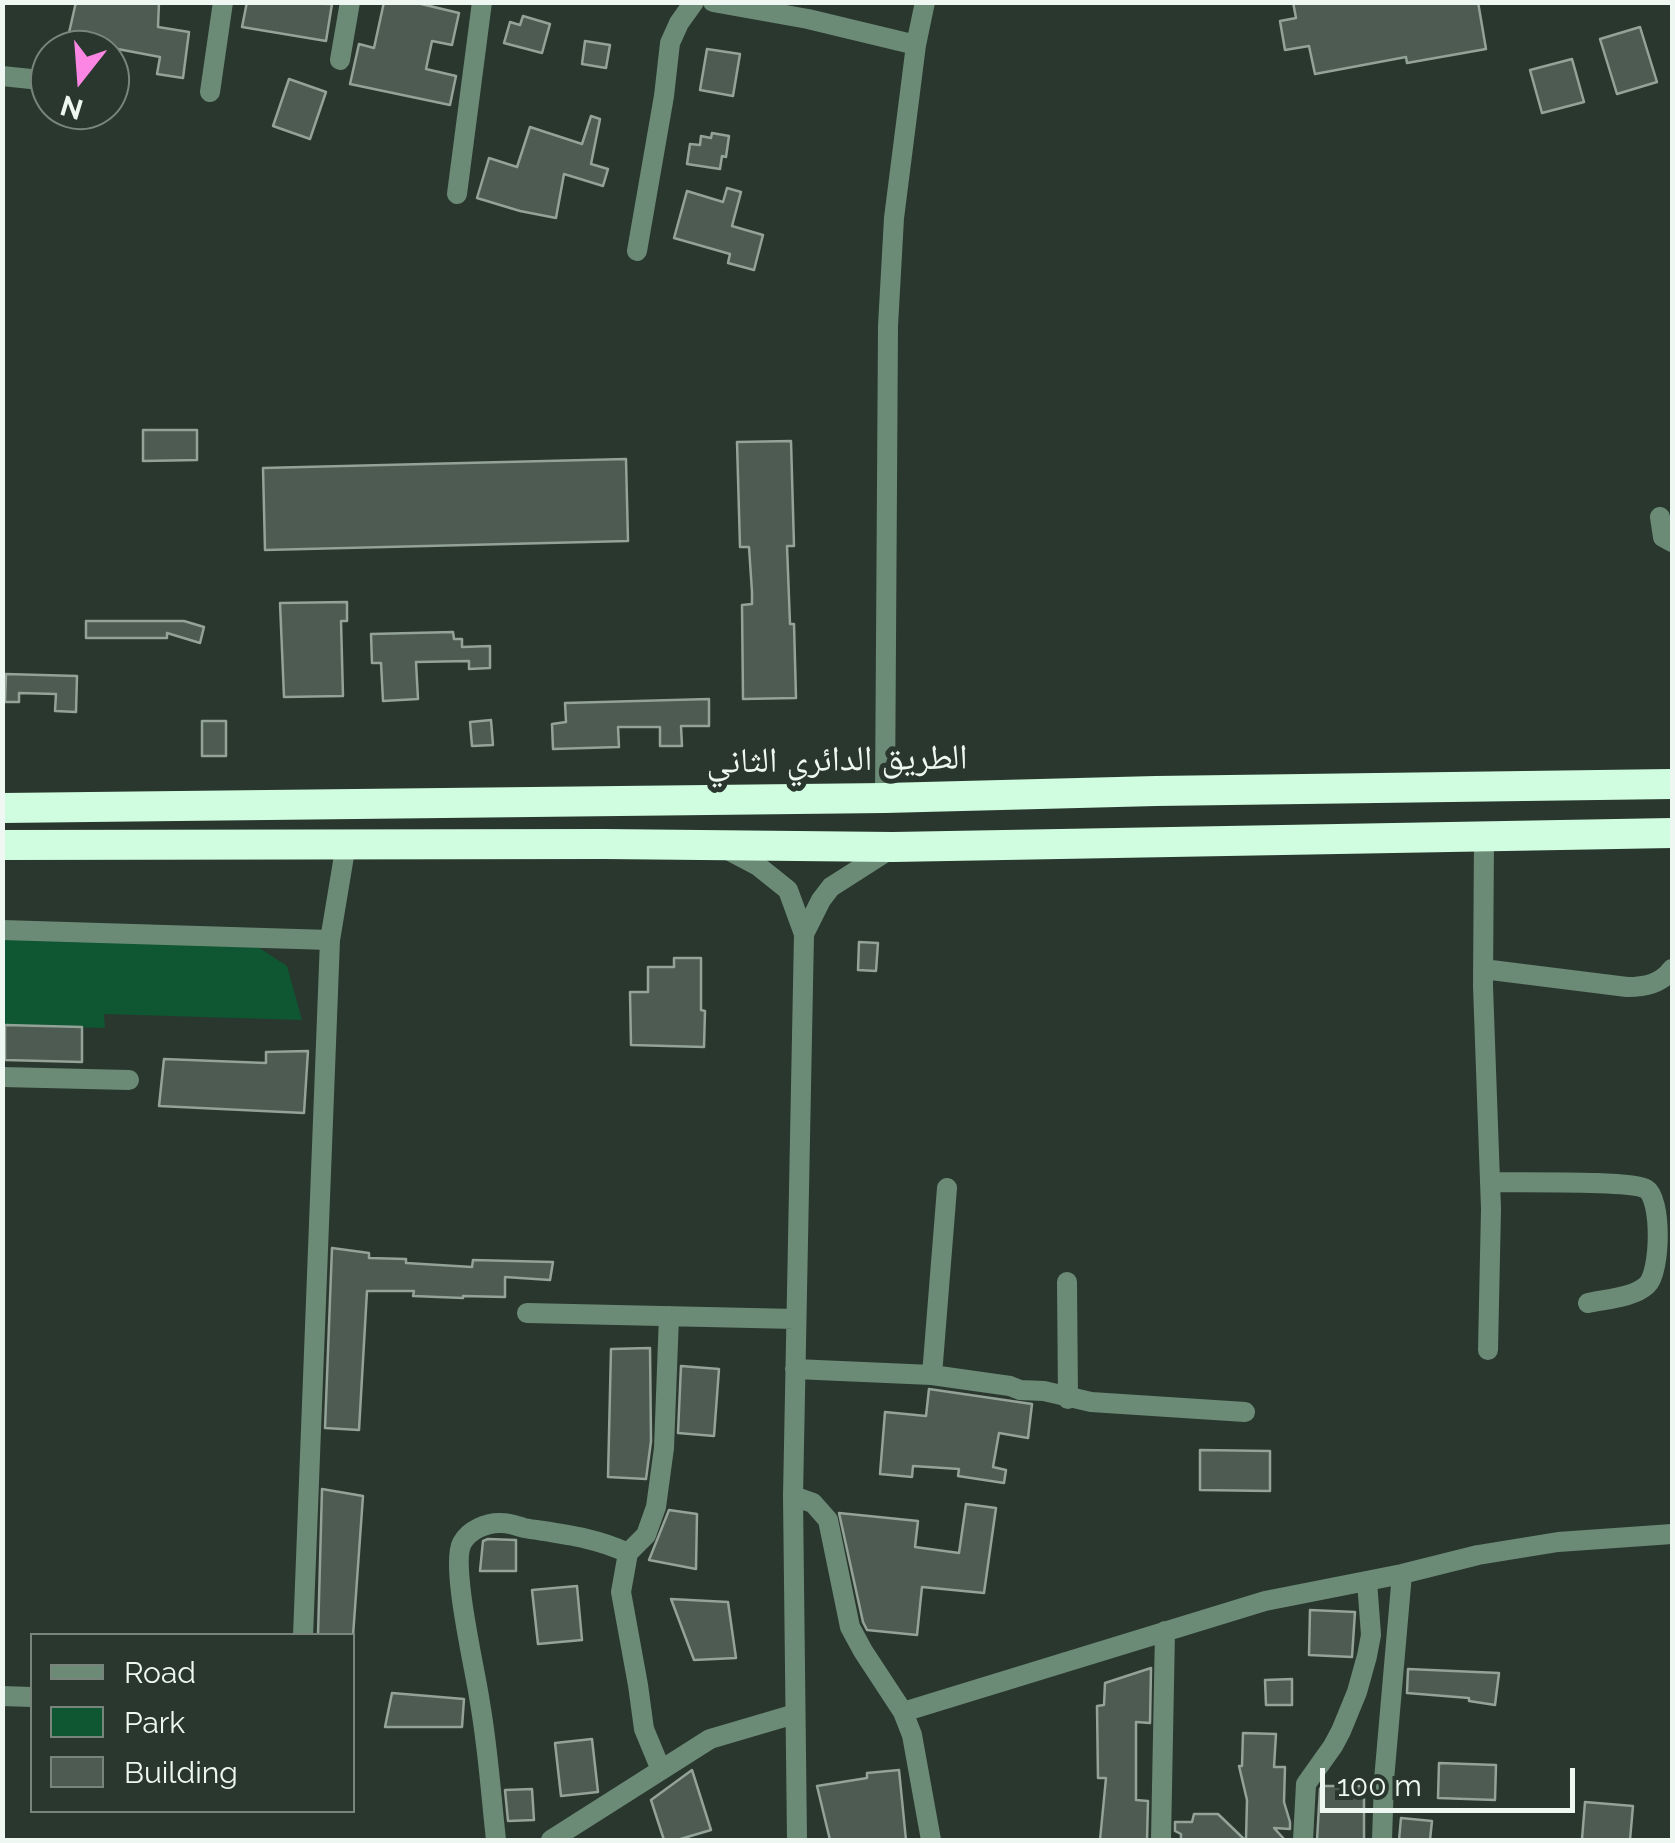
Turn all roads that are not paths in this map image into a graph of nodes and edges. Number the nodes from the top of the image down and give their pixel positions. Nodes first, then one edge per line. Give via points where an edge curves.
1 (223, 2) edge
2 (350, 2) edge
3 (482, 2) edge
4 (694, 2) edge
5 (713, 2) edge
6 (925, 2) edge
7 (740, 5) edge
8 (916, 44) junction
9 (340, 60) dead end
10 (2, 76) edge
11 (30, 79) edge
12 (210, 92) dead end
13 (458, 194) dead end
14 (638, 251) dead end
15 (1660, 517) dead end
16 (1672, 542) edge
17 (1672, 784) edge
18 (1463, 788) junction
19 (1156, 790) junction
20 (885, 798) junction
21 (2, 808) edge
22 (1672, 833) edge
23 (1484, 837) junction
24 (346, 844) junction
25 (2, 845) edge
26 (722, 847) junction
27 (893, 847) junction
28 (2, 930) edge
29 (804, 934) junction
30 (330, 940) junction
31 (1483, 968) junction
32 (1672, 969) edge
33 (2, 1078) edge
34 (128, 1080) dead end
35 (1490, 1182) junction
36 (947, 1188) dead end
37 (1067, 1282) dead end
38 (1588, 1303) dead end
39 (527, 1312) dead end
40 (670, 1316) junction
41 (796, 1319) junction
42 (1488, 1350) dead end
43 (795, 1370) junction
44 (932, 1375) junction
45 (1068, 1398) junction
46 (1245, 1412) dead end
47 (793, 1496) junction
48 (1672, 1534) edge
49 (628, 1553) junction
50 (1402, 1574) junction
51 (1367, 1581) junction
52 (1165, 1631) junction
53 (303, 1633) edge
54 (2, 1696) edge
55 (30, 1697) edge
56 (902, 1712) junction
57 (795, 1714) junction
58 (661, 1770) junction
59 (496, 1840) edge
60 (551, 1840) edge
61 (797, 1840) edge
62 (932, 1840) edge
63 (1161, 1840) edge
64 (1303, 1840) edge
65 (1382, 1840) edge

1 - 12 street
2 - 9 street
3 - 13 street
4 - 14 street via 670,44
5 - 7 street
6 - 8 street
7 - 8 street
8 - 20 street via 888,326
10 - 11 street
15 - 16 street via 1662,537
17 - 18 highway, الطريق الدائري الثاني
18 - 19 highway, الطريق الدائري الثاني
18 - 23 highway via 1412,801 1413,820
19 - 20 highway, الطريق الدائري الثاني
19 - 27 highway via 1222,802 1234,810 1230,823 1207,830
20 - 21 highway, الطريق الدائري الثاني
22 - 23 highway
23 - 27 highway
23 - 31 street
24 - 25 highway
24 - 26 highway
24 - 30 street
26 - 27 highway
26 - 29 street via 788,890
27 - 29 street via 831,887
28 - 30 street
29 - 41 street
30 - 53 street
31 - 32 street via 1627,986 1658,982
31 - 35 street
33 - 34 street
35 - 38 street via 1618,1184 1651,1193 1658,1260 1652,1280 1633,1293
35 - 42 street
36 - 44 street
37 - 45 street
39 - 40 street
40 - 41 street
40 - 49 street via 656,1507 646,1535
41 - 43 street
43 - 44 street
43 - 47 street
44 - 45 street
45 - 46 street
47 - 56 street via 813,1503 828,1520 850,1627
47 - 57 street
48 - 50 street via 1558,1542
49 - 58 street via 621,1592 644,1729
49 - 59 street via 572,1534 502,1522 486,1524 461,1544 467,1641
50 - 51 street
50 - 65 street
51 - 52 street via 1265,1601
51 - 64 street via 1366,1656 1341,1731 1306,1784
52 - 56 street
52 - 63 street
54 - 55 street
56 - 62 street
57 - 58 street via 710,1739
57 - 61 street
58 - 60 street

